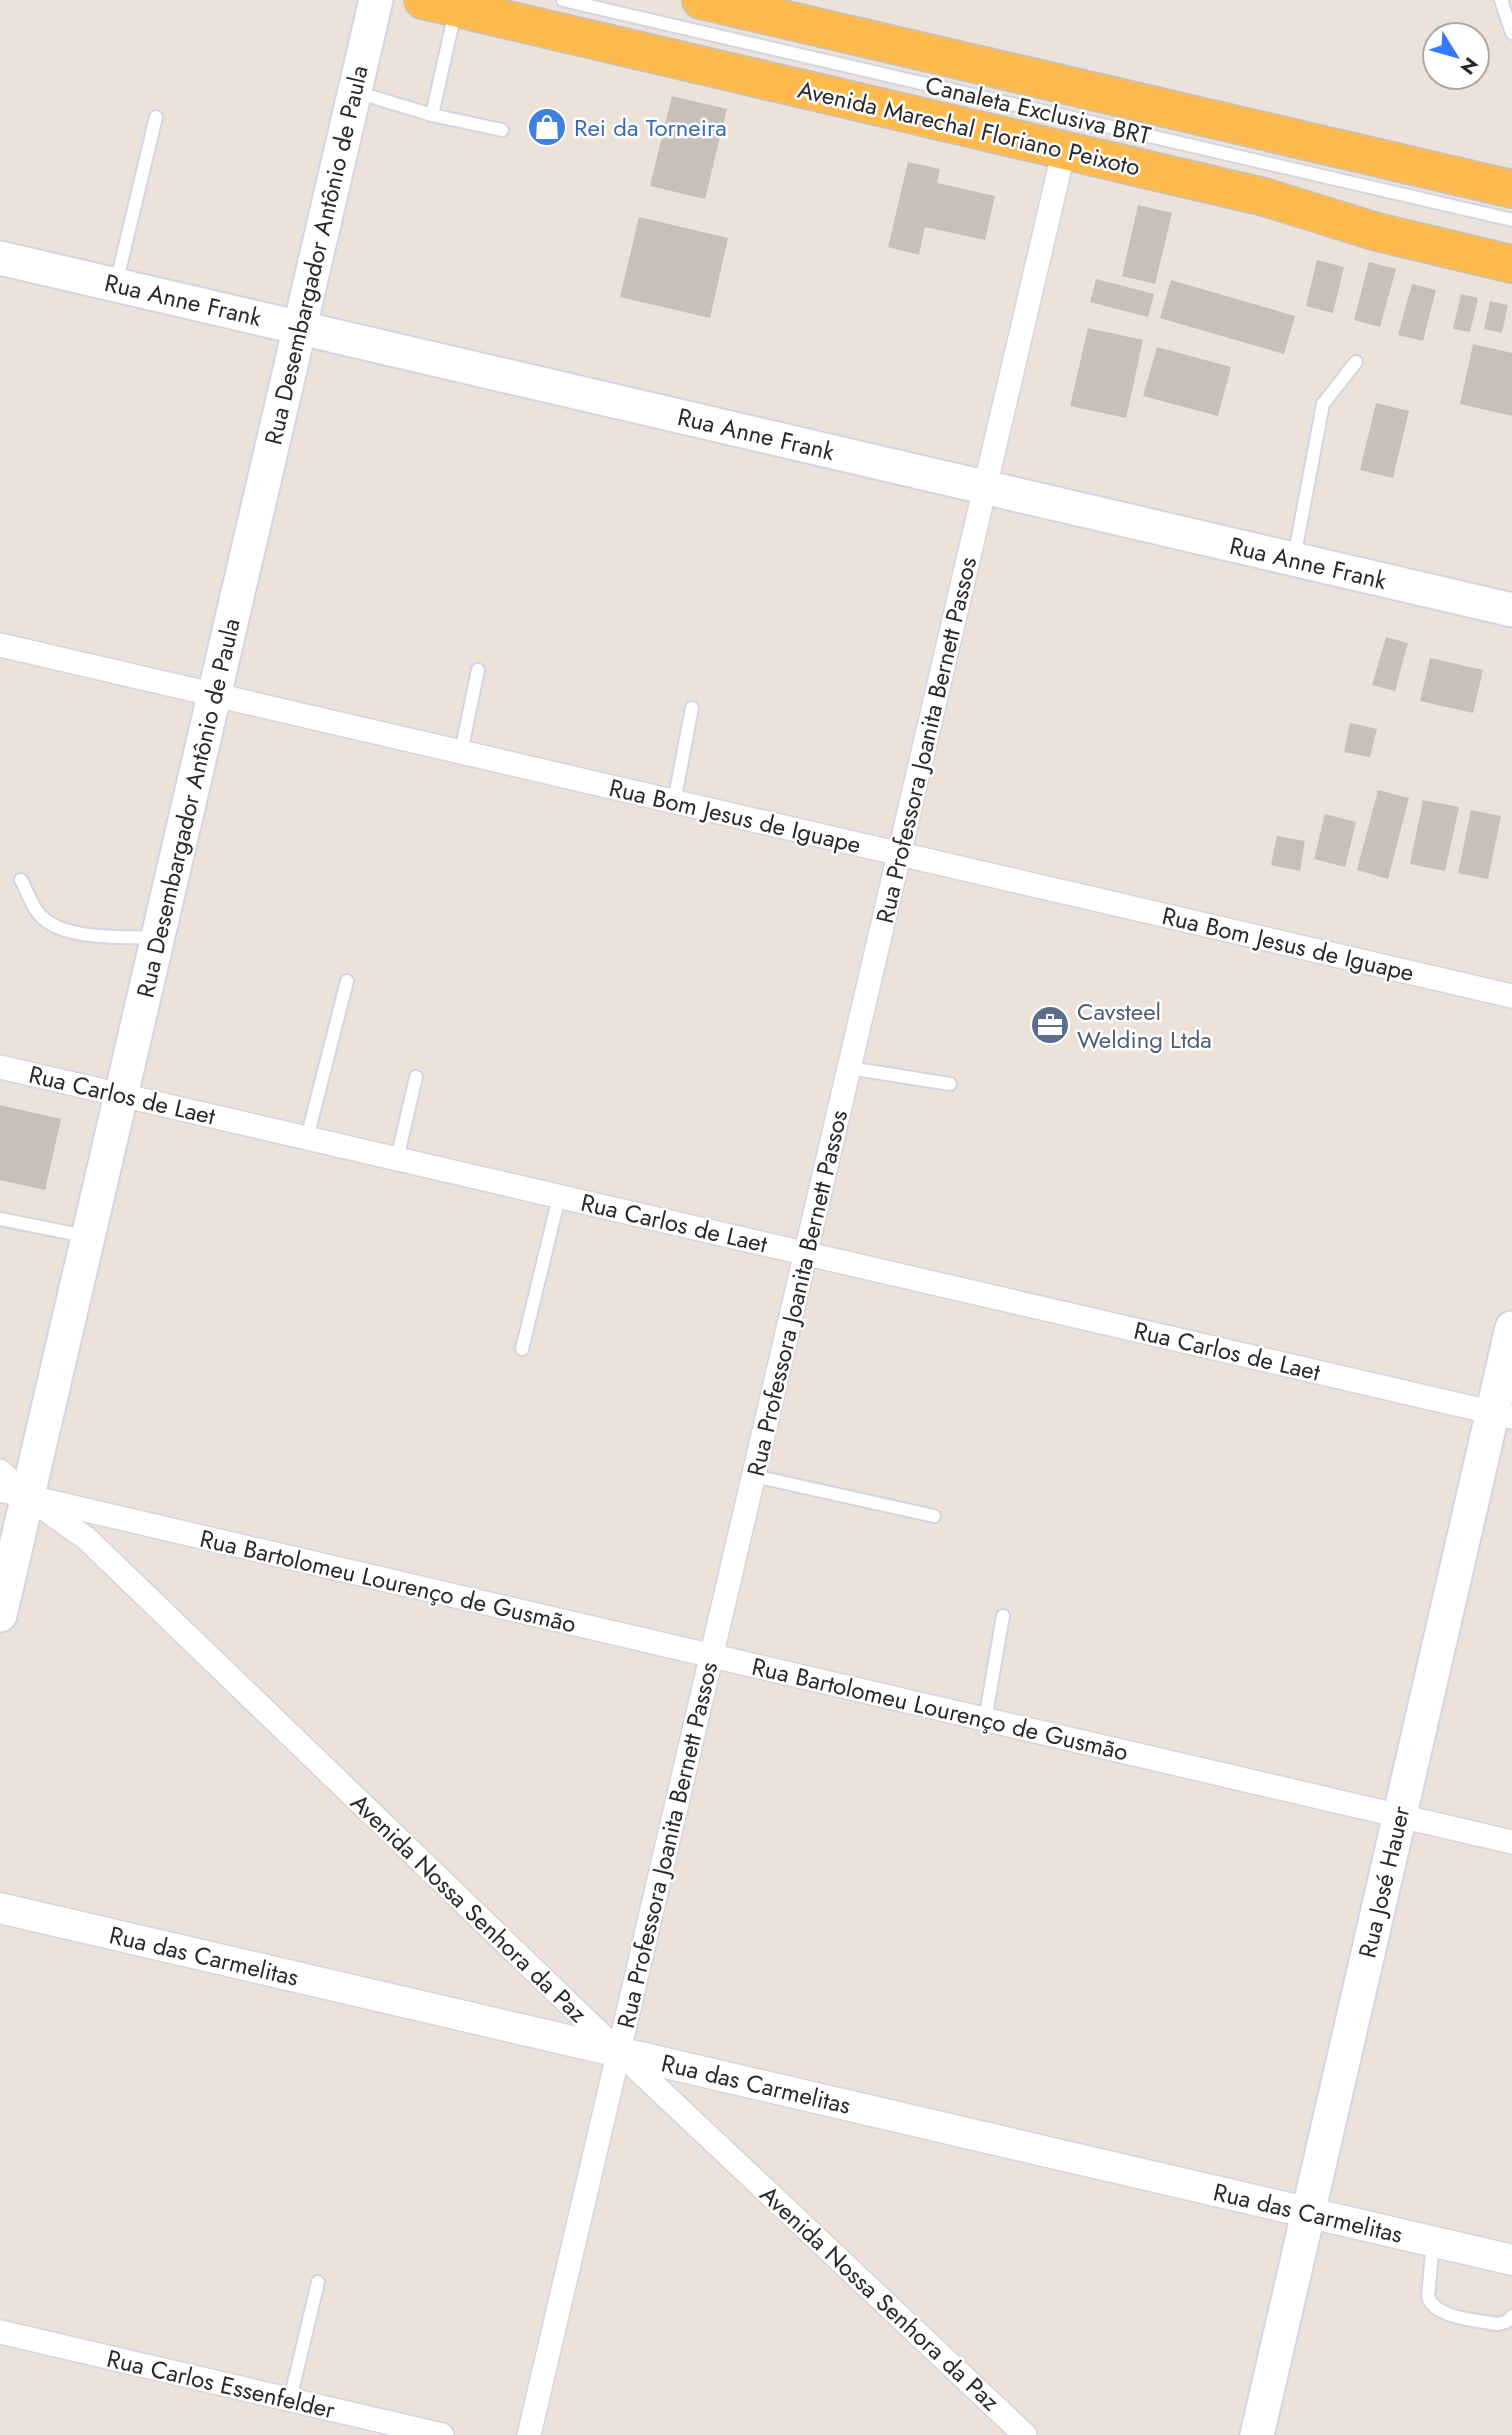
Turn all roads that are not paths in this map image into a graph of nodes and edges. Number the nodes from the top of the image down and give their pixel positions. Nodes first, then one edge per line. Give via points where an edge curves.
1 (376, 0) edge
2 (563, 0) edge
3 (701, 0) edge
4 (1501, 0) edge
5 (440, 4) edge
6 (1512, 33) edge
7 (354, 92) junction
8 (432, 115) junction
9 (156, 117) dead end
10 (502, 130) dead end
11 (1064, 150) junction
12 (1512, 189) edge
13 (1512, 220) edge
14 (0, 258) edge
15 (1512, 264) edge
16 (116, 285) junction
17 (300, 328) junction
18 (1356, 362) dead end
19 (985, 488) junction
20 (1294, 559) junction
21 (1512, 610) edge
22 (0, 645) edge
23 (478, 670) dead end
24 (214, 695) junction
25 (692, 708) dead end
26 (461, 752) junction
27 (674, 802) junction
28 (899, 854) junction
29 (21, 880) dead end
30 (157, 938) junction
31 (346, 981) dead end
32 (1512, 996) edge
33 (0, 1067) edge
34 (849, 1068) junction
35 (416, 1077) dead end
36 (950, 1084) dead end
37 (121, 1095) junction
38 (307, 1138) junction
39 (397, 1159) junction
40 (559, 1197) junction
41 (0, 1219) edge
42 (88, 1236) junction
43 (806, 1254) junction
44 (1512, 1328) edge
45 (522, 1349) dead end
46 (1502, 1415) edge
47 (0, 1471) edge
48 (754, 1476) junction
49 (14, 1494) edge
50 (934, 1516) dead end
51 (6, 1558) edge
52 (0, 1615) edge
53 (1003, 1616) dead end
54 (712, 1656) junction
55 (985, 1720) junction
56 (1399, 1816) junction
57 (1512, 1842) edge
58 (0, 1908) edge
59 (619, 2052) junction
60 (1308, 2213) junction
61 (1433, 2242) junction
62 (1512, 2260) edge
63 (318, 2282) dead end
64 (1512, 2316) edge
65 (0, 2332) edge
66 (290, 2400) junction
67 (442, 2435) edge
68 (529, 2435) edge
69 (1026, 2435) edge
70 (1256, 2435) edge

1 - 7 main road, Rua Desembargador Antônio de Paula
2 - 13 lane, Canaleta Exclusiva BRT
3 - 12 main road
4 - 6 lane
5 - 8 lane
5 - 11 main road, Avenida Marechal Floriano Peixoto
7 - 8 lane
7 - 17 main road, Rua Desembargador Antônio de Paula
8 - 10 lane
9 - 16 lane
11 - 15 main road, Avenida Marechal Floriano Peixoto via 1277,200 1377,232
11 - 19 street, Rua Professora Joanita Bernett Passos
14 - 16 main road, Rua Anne Frank
16 - 17 main road, Rua Anne Frank
17 - 19 main road, Rua Anne Frank
17 - 24 main road, Rua Desembargador Antônio de Paula
18 - 20 lane via 1323,404
19 - 20 main road, Rua Anne Frank
19 - 28 street, Rua Professora Joanita Bernett Passos
20 - 21 main road, Rua Anne Frank
22 - 24 street, Rua Bom Jesus de Iguape
23 - 26 lane
24 - 26 street, Rua Bom Jesus de Iguape
24 - 30 main road, Rua Desembargador Antônio de Paula
25 - 27 lane
26 - 27 street, Rua Bom Jesus de Iguape
27 - 28 street, Rua Bom Jesus de Iguape
28 - 32 street, Rua Bom Jesus de Iguape
28 - 34 street, Rua Professora Joanita Bernett Passos
29 - 30 lane via 42,918 72,933
30 - 37 main road, Rua Desembargador Antônio de Paula
31 - 38 lane
33 - 37 street, Rua Carlos de Laet
34 - 36 lane
34 - 43 street, Rua Professora Joanita Bernett Passos
35 - 39 lane
37 - 38 street, Rua Carlos de Laet
37 - 42 main road, Rua Desembargador Antônio de Paula
38 - 39 street, Rua Carlos de Laet
39 - 40 street, Rua Carlos de Laet
40 - 43 street, Rua Carlos de Laet
40 - 45 lane
41 - 42 lane
42 - 49 main road, Rua Desembargador Antônio de Paula
43 - 46 street, Rua Carlos de Laet
43 - 48 street, Rua Professora Joanita Bernett Passos
44 - 46 main road, Rua José Hauer
46 - 56 main road, Rua José Hauer
47 - 49 street, Avenida Nossa Senhora da Paz
48 - 50 lane
48 - 54 street, Rua Professora Joanita Bernett Passos
49 - 51 main road, Rua Desembargador Antônio de Paula
49 - 54 street, Rua Bartolomeu Lourenço de Gusmão
49 - 59 street, Avenida Nossa Senhora da Paz via 87,1539
51 - 52 main road, Rua Desembargador Antônio de Paula
53 - 55 lane
54 - 55 street, Rua Bartolomeu Lourenço de Gusmão
54 - 59 street, Rua Professora Joanita Bernett Passos
55 - 56 street, Rua Bartolomeu Lourenço de Gusmão
56 - 57 street, Rua Bartolomeu Lourenço de Gusmão
56 - 60 main road, Rua José Hauer
58 - 59 street, Rua das Carmelitas
59 - 60 street, Rua das Carmelitas
59 - 68 street, Rua Professora Joanita Bernett Passos
59 - 69 street, Avenida Nossa Senhora da Paz
60 - 61 street, Rua das Carmelitas
60 - 70 main road, Rua José Hauer
61 - 62 street, Rua das Carmelitas
61 - 64 lane via 1430,2305 1439,2312 1497,2324
63 - 66 lane
65 - 66 street, Rua Carlos Essenfelder
66 - 67 street, Rua Carlos Essenfelder

